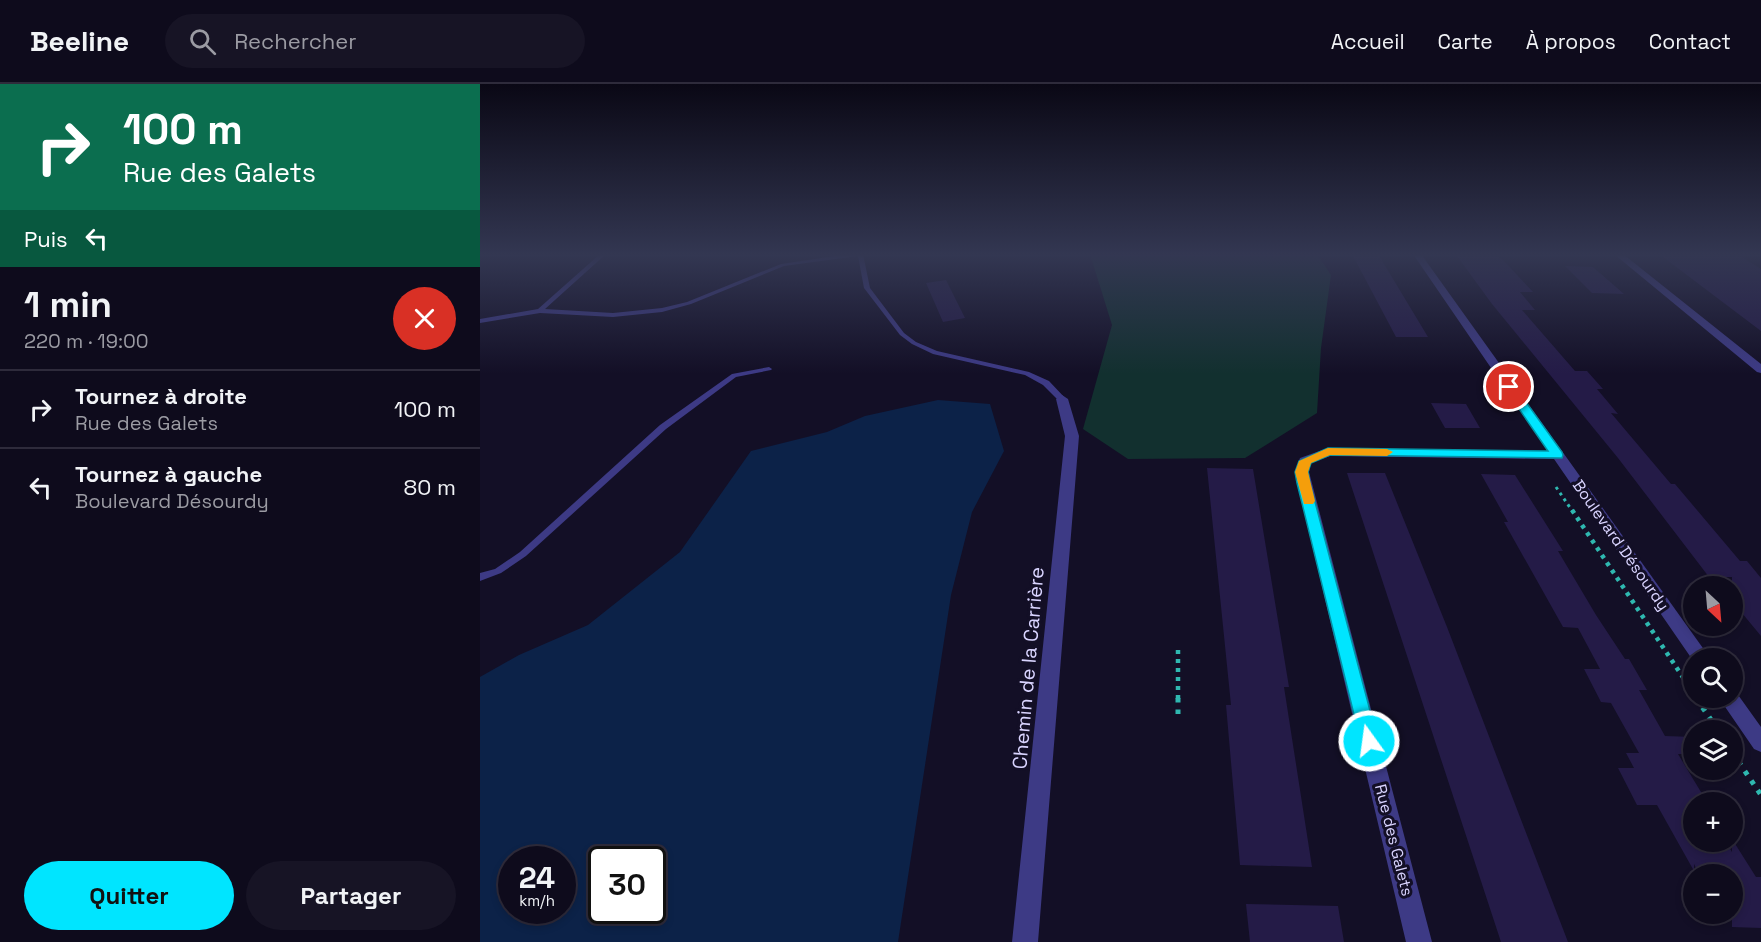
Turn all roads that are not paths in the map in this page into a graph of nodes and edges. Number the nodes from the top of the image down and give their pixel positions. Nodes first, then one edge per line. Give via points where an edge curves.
1 (559, 294) edge
2 (712, 294) edge
3 (872, 294) edge
4 (1445, 294) edge
5 (1667, 294) edge
6 (540, 311) junction
7 (480, 321) edge
8 (769, 369) dead end
9 (1761, 370) edge
10 (1062, 399) joint
11 (1557, 455) junction
12 (480, 577) edge
13 (1694, 648) edge
14 (1736, 708) edge
15 (1761, 743) edge
16 (1025, 942) edge
17 (1419, 942) edge

1 - 6 lane
2 - 6 lane via 662,310 613,315
3 - 10 lane via 902,334 914,343 936,353 1026,373 1046,383
4 - 11 street, Boulevard Désourdy
5 - 9 street
6 - 7 lane
8 - 12 lane via 747,371 726,379 663,427 523,554 498,571
10 - 16 street, Chemin de la Carrière via 1072,436
11 - 13 street, Boulevard Désourdy
11 - 17 street, Rue des Galets via 1328,452 1305,461 1302,472
14 - 15 street

